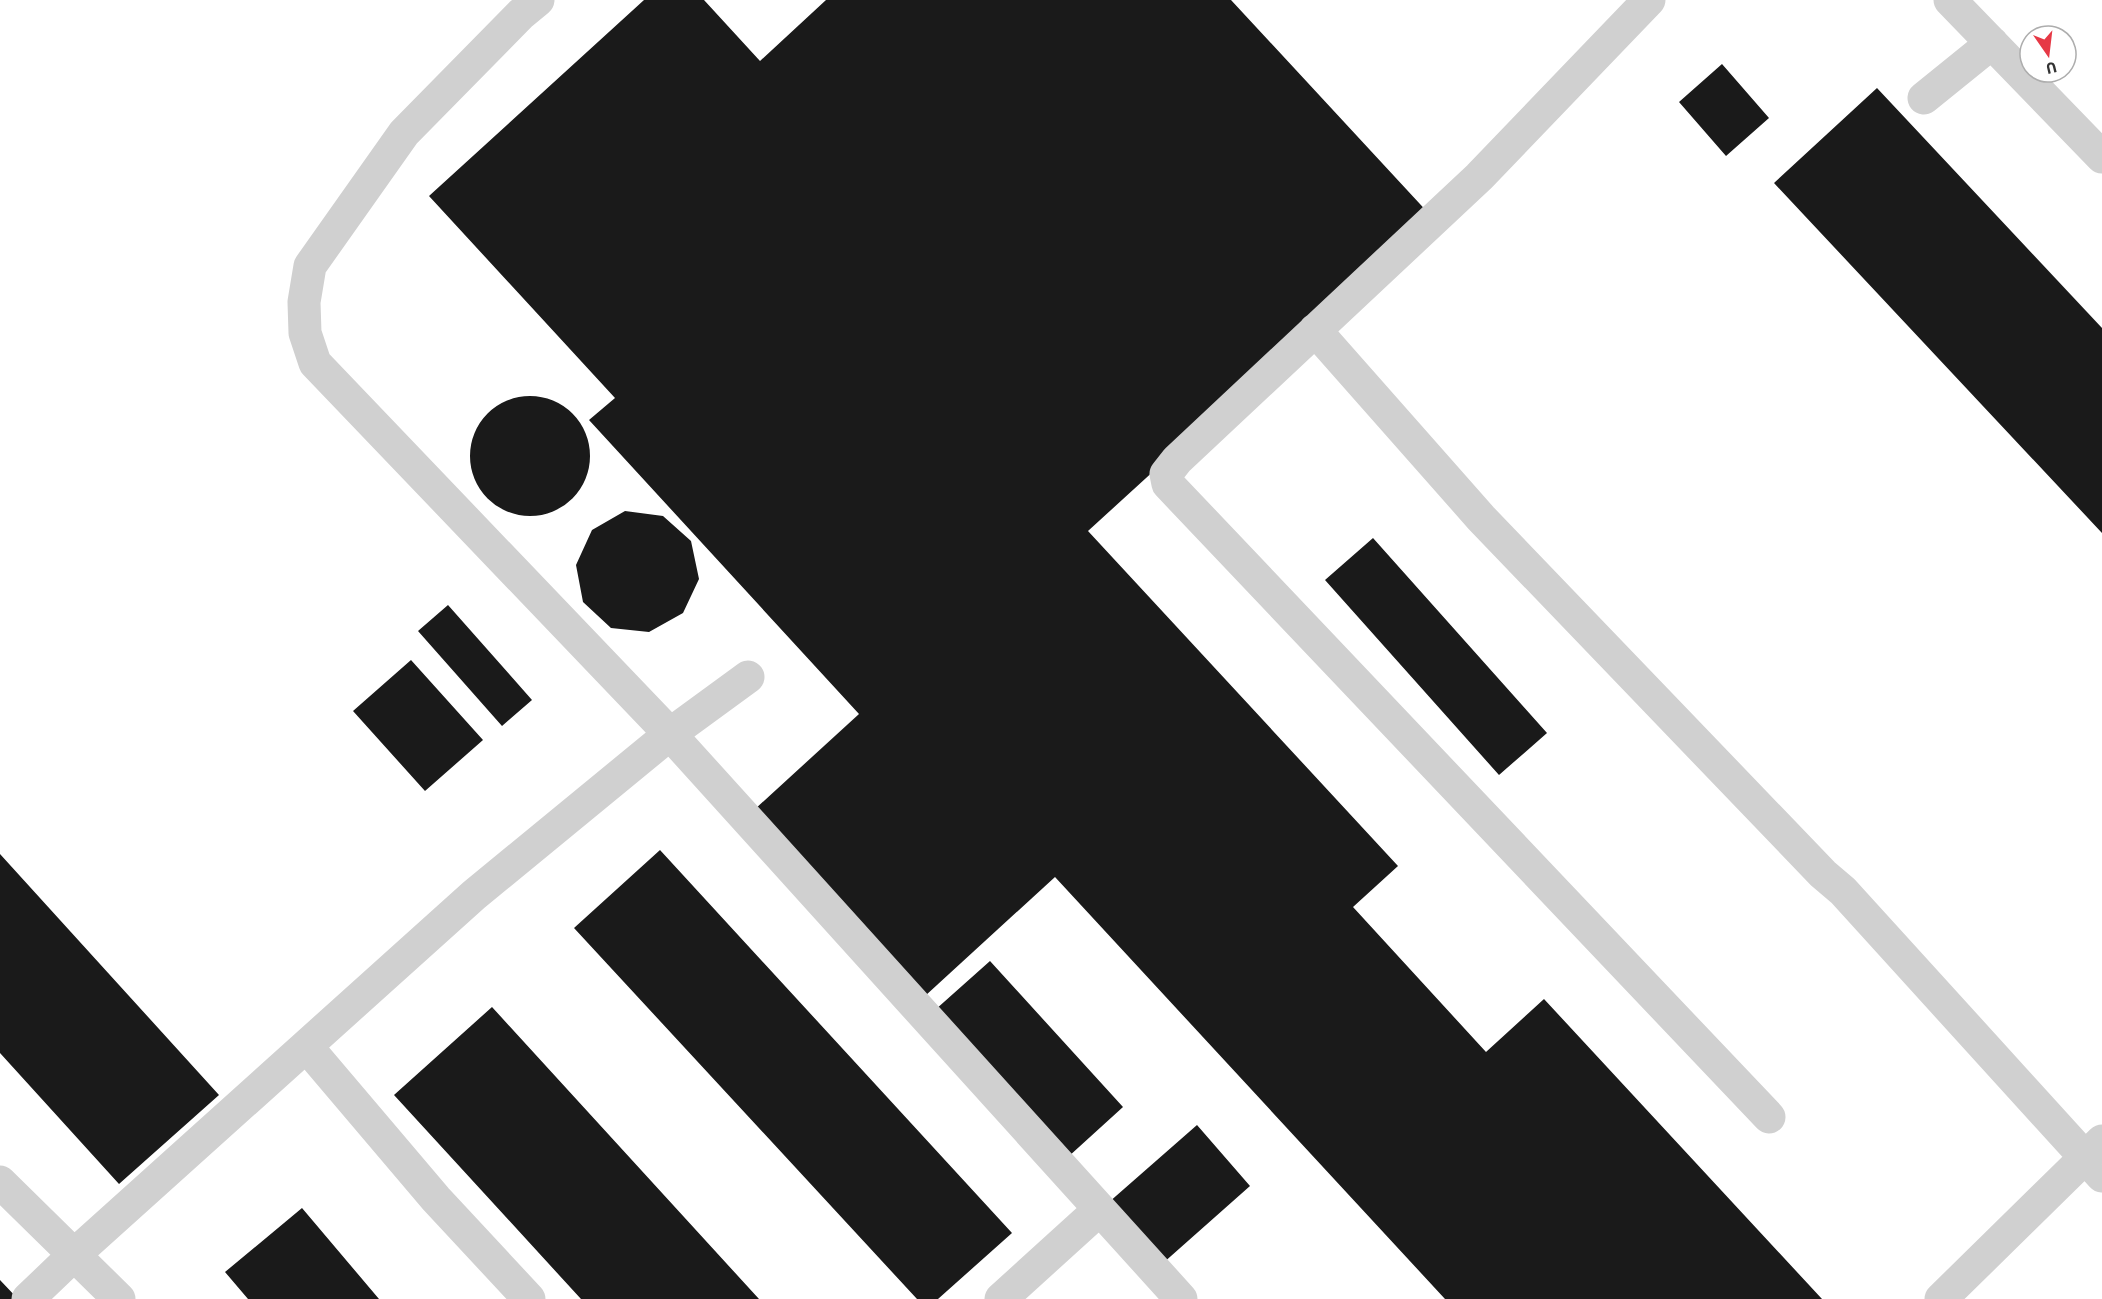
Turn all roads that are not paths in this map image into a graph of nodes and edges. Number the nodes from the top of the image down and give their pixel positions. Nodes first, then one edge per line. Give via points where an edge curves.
1 (538, 0) edge
2 (1649, 0) edge
3 (1950, 0) edge
4 (1992, 43) junction
5 (1924, 98) dead end
6 (2102, 157) edge
7 (1315, 330) junction
8 (748, 677) dead end
9 (670, 734) junction
10 (307, 1047) junction
11 (1768, 1117) dead end
12 (2096, 1158) edge
13 (0, 1182) edge
14 (1100, 1210) junction
15 (75, 1254) junction
16 (28, 1299) edge
17 (119, 1299) edge
18 (529, 1299) edge
19 (1001, 1299) edge
20 (1181, 1299) edge
21 (1941, 1299) edge

1 - 9 lane via 405,133 310,266 304,333 315,363
2 - 7 lane via 1479,177
3 - 4 lane
4 - 5 lane
4 - 6 lane
7 - 11 lane via 1177,460 1166,474 1168,483
7 - 12 lane via 1481,518
8 - 9 lane
9 - 10 lane via 474,895
9 - 14 lane
10 - 15 lane
10 - 18 lane via 436,1199
12 - 21 lane
13 - 15 lane
14 - 19 lane
14 - 20 lane
15 - 16 lane
15 - 17 lane

